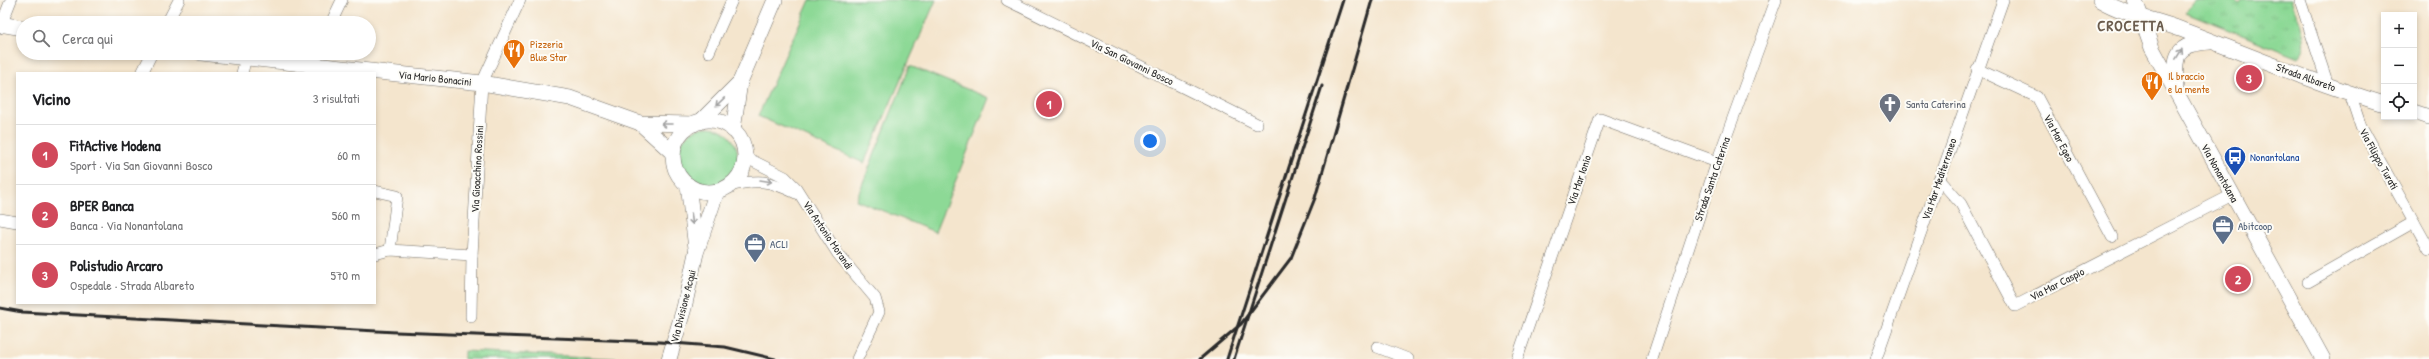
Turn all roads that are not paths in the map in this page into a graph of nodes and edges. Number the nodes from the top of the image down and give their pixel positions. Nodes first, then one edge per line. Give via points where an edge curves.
1 (11, 0) edge
2 (179, 0) edge
3 (342, 0) edge
4 (520, 0) edge
5 (732, 0) edge
6 (775, 0) edge
7 (1007, 0) edge
8 (1776, 0) edge
9 (2003, 0) edge
10 (2100, 0) edge
11 (2134, 0) edge
12 (2300, 0) edge
13 (171, 16) edge
14 (334, 16) edge
15 (2139, 17) junction
16 (0, 25) edge
17 (16, 27) edge
18 (2213, 42) junction
19 (709, 52) dead end
20 (148, 60) edge
21 (245, 60) edge
22 (272, 60) edge
23 (312, 63) edge
24 (1977, 69) junction
25 (142, 72) edge
26 (242, 72) edge
27 (740, 82) junction
28 (482, 83) junction
29 (2328, 85) junction
30 (2176, 92) junction
31 (2350, 94) junction
32 (2381, 103) edge
33 (2417, 113) edge
34 (2429, 117) edge
35 (697, 123) junction
36 (640, 124) junction
37 (1257, 124) dead end
38 (733, 130) junction
39 (673, 153) junction
40 (745, 156) junction
41 (1717, 162) junction
42 (1939, 179) junction
43 (688, 185) junction
44 (723, 189) junction
45 (376, 191) edge
46 (800, 195) junction
47 (2232, 195) junction
48 (0, 219) edge
49 (16, 222) edge
50 (2414, 222) junction
51 (2112, 237) dead end
52 (2429, 249) edge
53 (390, 250) junction
54 (696, 253) junction
55 (376, 254) edge
56 (472, 255) junction
57 (2308, 282) dead end
58 (471, 317) dead end
59 (1378, 347) dead end
60 (669, 359) edge
61 (857, 359) edge
62 (1408, 359) edge
63 (1517, 359) edge
64 (1652, 359) edge
65 (1876, 359) edge
66 (2323, 359) edge

1 - 16 street
2 - 13 street
3 - 14 street
4 - 28 street
5 - 19 street
6 - 27 main road
7 - 37 street, Via San Giovanni Bosco
8 - 41 street, Strada Santa Caterina
9 - 24 street, Via Mar Mediterraneo
10 - 15 main road, Strada Albareto
11 - 15 main road, Via Nonantolana
12 - 29 street
15 - 18 main road, Strada Albareto
15 - 30 main road, Via Nonantolana via 2152,48
16 - 17 main road
18 - 29 main road, Strada Albareto
30 -> 18 main road, Via Nonantolana via 2175,62 2180,50 2192,43
20 - 25 street
21 - 26 street
22 - 23 main road, Via Mario Bonacini
23 - 28 main road, Via Mario Bonacini
24 - 42 street, Via Mar Mediterraneo
24 - 51 street, Via Mar Egeo via 2037,97
27 -> 35 main road
27 - 38 main road
28 - 36 main road, Via Mario Bonacini via 570,98
28 - 56 street, Via Gioacchino Rossini
29 - 31 main road, Strada Albareto
30 - 47 main road, Via Nonantolana
31 - 32 main road, Strada Albareto
31 - 50 street, Via Filippo Turati via 2361,126
33 - 34 main road
35 -> 36 main road, Via Mario Bonacini
35 - 38 main road via 716,121
35 - 39 main road via 678,138
36 - 39 main road, Via Mario Bonacini
38 - 40 main road via 743,145
39 - 43 main road via 678,174
40 - 44 main road via 742,169
40 - 46 street, Via Antonio Morandi via 784,177
41 - 63 street, Via Mar Ionio via 1600,119
41 - 64 street, Strada Santa Caterina
42 - 47 street, Via Mar Caspio via 1961,204 2014,306
42 - 65 street, Via Mar Mediterraneo
43 - 44 main road via 700,191
43 -> 54 main road, Via Divisione Acqui
44 -> 46 street, Via Antonio Morandi via 756,180 773,182
44 - 54 main road, Via Divisione Acqui
45 - 53 street via 397,196
46 - 61 street, Via Antonio Morandi via 838,254 877,302 879,312
47 - 66 main road, Via Nonantolana
48 - 49 street
50 - 52 street, Via Filippo Turati
50 - 57 street
53 - 55 street
53 - 56 street
54 - 60 main road, Via Divisione Acqui
56 - 58 street, Via Gioacchino Rossini
59 - 62 street

